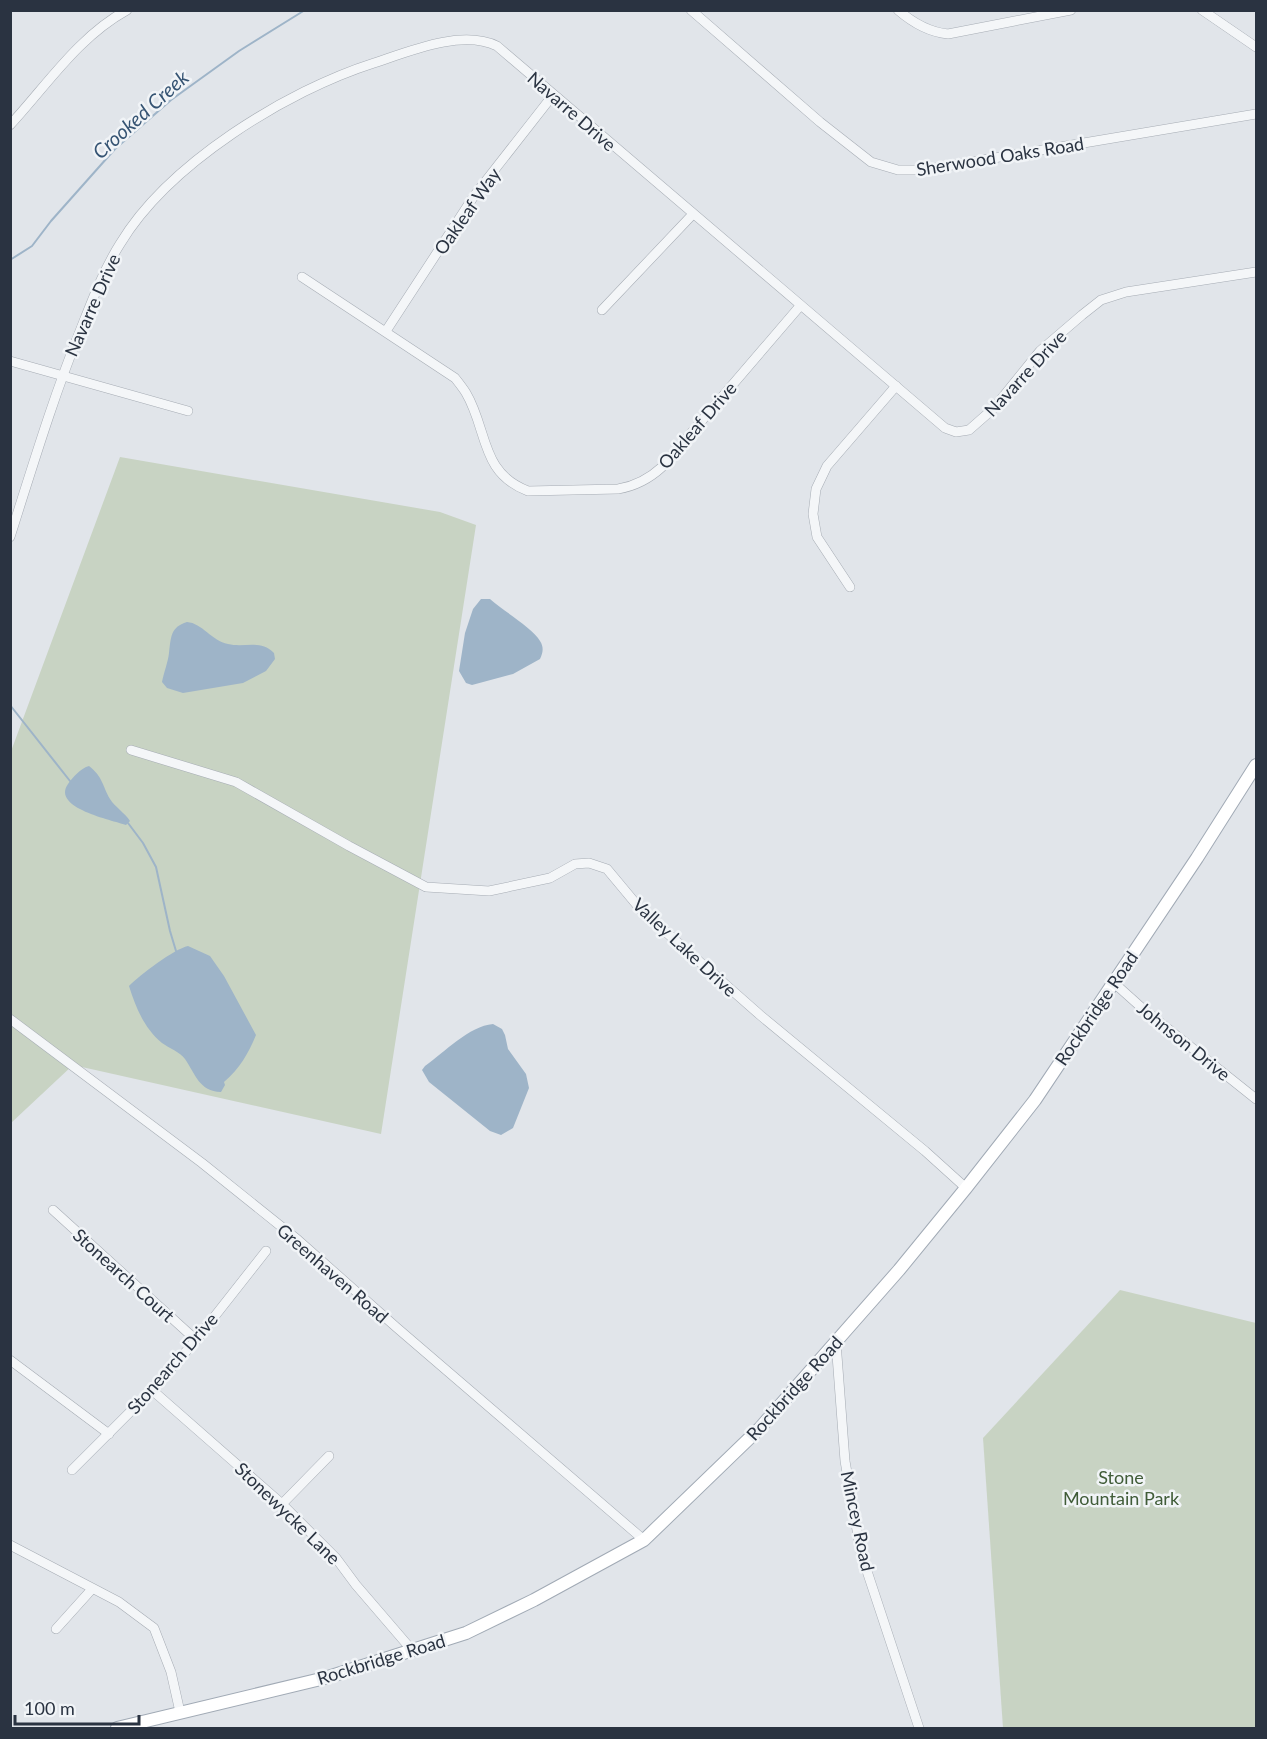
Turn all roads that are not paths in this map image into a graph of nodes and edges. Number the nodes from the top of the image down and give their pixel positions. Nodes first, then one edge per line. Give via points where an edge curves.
1 (127, 10) edge
2 (691, 10) edge
3 (898, 10) edge
4 (1071, 10) edge
5 (1202, 10) edge
6 (1257, 47) edge
7 (553, 95) junction
8 (1257, 114) edge
9 (10, 125) edge
10 (693, 214) junction
11 (1257, 272) edge
12 (302, 278) dead end
13 (800, 306) junction
14 (602, 310) dead end
15 (386, 331) junction
16 (10, 362) edge
17 (62, 375) junction
18 (896, 386) junction
19 (188, 411) dead end
20 (15, 505) edge
21 (10, 537) edge
22 (850, 588) dead end
23 (131, 750) dead end
24 (1257, 765) edge
25 (1113, 982) junction
26 (10, 1019) edge
27 (1257, 1099) edge
28 (966, 1188) junction
29 (53, 1210) dead end
30 (266, 1251) dead end
31 (196, 1340) junction
32 (836, 1342) junction
33 (10, 1360) edge
34 (152, 1390) junction
35 (109, 1434) junction
36 (329, 1456) dead end
37 (72, 1470) dead end
38 (282, 1504) junction
39 (644, 1540) junction
40 (10, 1545) edge
41 (92, 1589) junction
42 (56, 1629) dead end
43 (411, 1649) junction
44 (180, 1713) junction
45 (117, 1728) edge
46 (919, 1728) edge

1 - 9 street via 57,69
2 - 8 street, Sherwood Oaks Road via 871,162 898,170 923,170
3 - 4 street via 913,23 948,34
5 - 6 street
7 - 10 street, Navarre Drive
7 - 15 street, Oakleaf Way via 474,196
7 - 17 street, Navarre Drive via 497,46 462,39 355,69 265,113 204,155 142,212 100,280
10 - 13 street, Navarre Drive
10 - 14 street
11 - 18 street, Navarre Drive via 1126,292 1101,300 1040,351 994,408 969,430 956,432 945,428
12 - 15 street, Oakleaf Drive
13 - 15 street, Oakleaf Drive via 662,467 641,483 618,489 528,491 506,480 491,460 467,394 455,378
13 - 18 street, Navarre Drive
16 - 17 street
17 - 19 street
17 - 20 street, Navarre Drive
18 - 22 street via 827,466 816,489 813,514 817,537
20 - 21 street, Navarre Drive
23 - 28 street, Valley Lake Drive via 236,782 426,887 489,891 550,878 575,864 589,863 607,869 642,911
24 - 25 main road, Rockbridge Road
25 - 27 street, Johnson Drive
25 - 28 main road, Rockbridge Road via 1035,1100
26 - 39 street, Greenhaven Road via 298,1240
28 - 32 main road, Rockbridge Road
29 - 31 street, Stonearch Court
30 - 31 street, Stonearch Drive
31 - 34 street, Stonearch Drive
32 - 39 main road, Rockbridge Road via 760,1428
32 - 46 street, Mincey Road via 846,1461 861,1553
33 - 35 street
34 - 35 street, Stonearch Drive
34 - 38 street, Stonewycke Lane
35 - 37 street, Stonearch Drive
36 - 38 street
38 - 43 street, Stonewycke Lane via 336,1558
39 - 43 main road, Rockbridge Road via 466,1633
40 - 41 street
41 - 42 street
41 - 44 street via 119,1602 154,1628 171,1672
43 - 44 main road, Rockbridge Road via 325,1678
44 - 45 main road, Rockbridge Road

